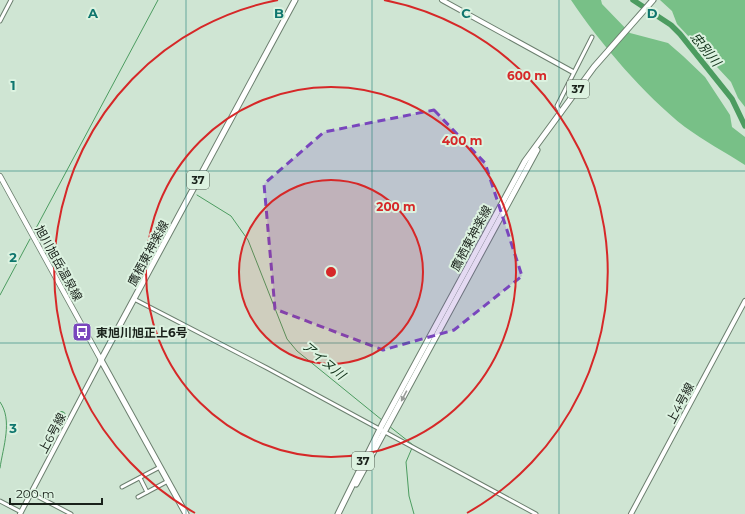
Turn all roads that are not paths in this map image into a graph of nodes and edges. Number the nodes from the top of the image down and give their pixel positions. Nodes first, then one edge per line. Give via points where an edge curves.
1 (11, 0) edge
2 (295, 0) edge
3 (442, 0) edge
4 (653, 0) edge
5 (0, 21) edge
6 (592, 37) dead end
7 (573, 72) junction
8 (561, 113) junction
9 (0, 176) edge
10 (134, 299) junction
11 (745, 301) edge
12 (101, 360) junction
13 (384, 429) junction
14 (160, 467) junction
15 (140, 478) junction
16 (168, 481) junction
17 (122, 487) dead end
18 (147, 492) junction
19 (31, 493) junction
20 (138, 497) dead end
21 (0, 501) edge
22 (20, 513) edge
23 (71, 514) edge
24 (186, 514) edge
25 (338, 514) edge
26 (536, 514) edge
27 (631, 514) edge

1 - 5 street
2 - 10 main road, 鷹栖東神楽線 / 37
3 - 7 street
4 - 8 main road, 鷹栖東神楽線 / 37 via 594,67
6 - 7 street
7 - 8 street via 557,106
8 - 13 main road, 鷹栖東神楽線 / 37 via 542,140
9 - 12 main road, 旭川旭岳温泉線
10 - 12 main road, 鷹栖東神楽線 / 37
10 - 13 street
11 - 27 street, 上4号線
12 - 14 main road
12 - 19 street, 上6号線
13 - 25 main road, 鷹栖東神楽線 / 37 via 366,469
13 - 26 street via 412,448
14 - 15 street
14 - 16 main road
15 - 17 street
15 - 18 street
16 - 18 street
16 - 24 main road
18 - 20 street
19 - 22 street, 上6号線
19 - 23 street
21 - 22 street

